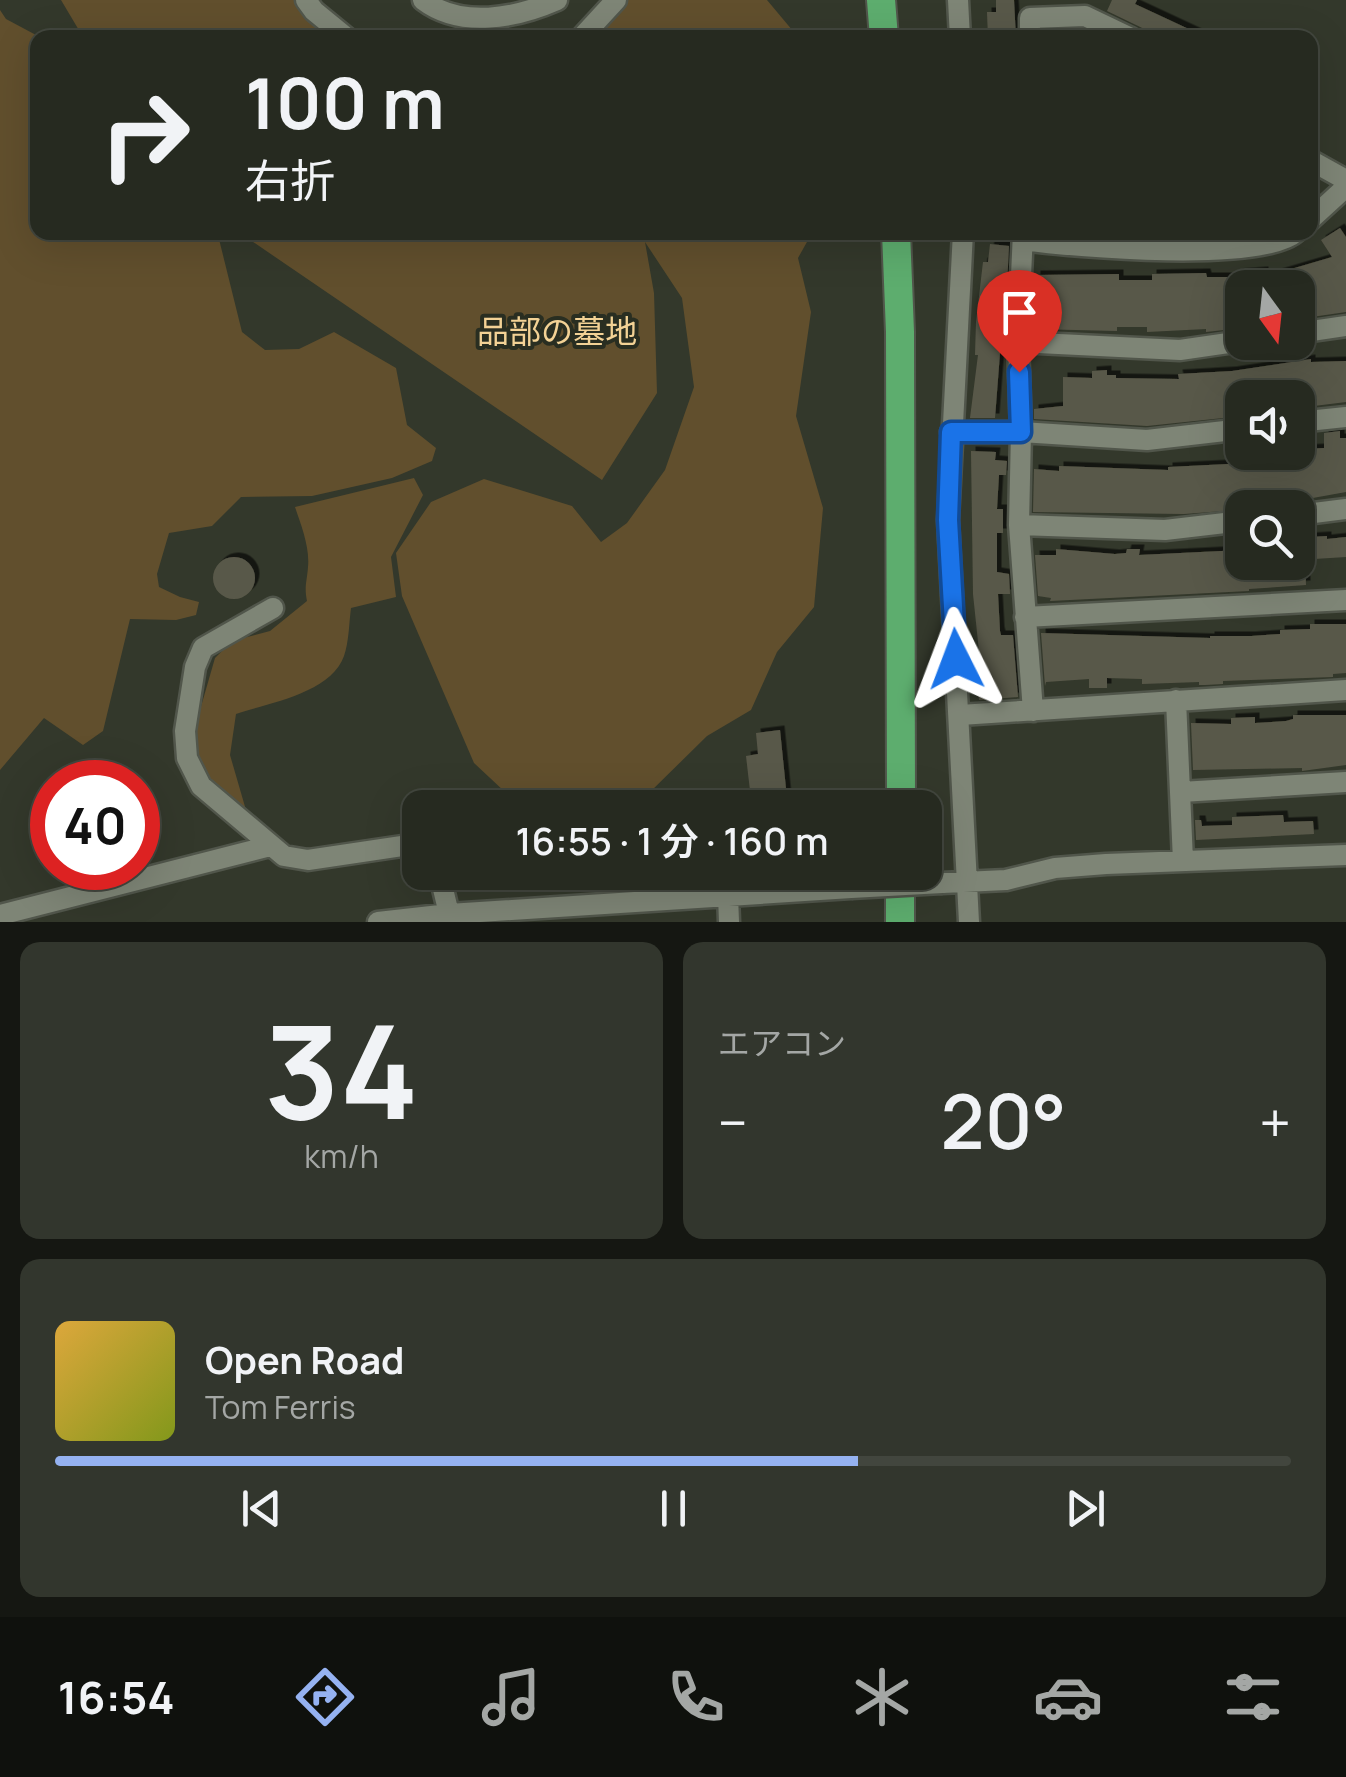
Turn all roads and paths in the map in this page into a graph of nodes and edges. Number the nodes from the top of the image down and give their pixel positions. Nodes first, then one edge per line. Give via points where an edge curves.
1 (306, 0) edge
2 (422, 0) edge
3 (556, 0) edge
4 (616, 0) edge
5 (881, 0) edge
6 (958, 0) edge
7 (1031, 18) edge
8 (338, 30) edge
9 (588, 30) edge
10 (883, 30) edge
11 (960, 30) edge
12 (1114, 30) edge
13 (1318, 165) edge
14 (1346, 184) edge
15 (1318, 212) edge
16 (896, 240) edge
17 (963, 240) edge
18 (1023, 240) edge
19 (1042, 240) edge
20 (1288, 240) edge
21 (1346, 326) edge
22 (1315, 331) edge
23 (1018, 342) junction
24 (1225, 343) edge
25 (1346, 417) edge
26 (1315, 420) edge
27 (1225, 431) edge
28 (951, 432) junction
29 (1021, 432) junction
30 (1346, 509) edge
31 (1315, 513) edge
32 (1225, 523) edge
33 (1020, 525) junction
34 (1346, 600) edge
35 (273, 608) dead end
36 (1025, 617) junction
37 (1346, 690) edge
38 (1176, 700) junction
39 (1033, 711) junction
40 (960, 715) junction
41 (1346, 782) edge
42 (900, 790) edge
43 (1182, 792) junction
44 (270, 846) junction
45 (402, 846) edge
46 (1346, 856) edge
47 (1183, 860) junction
48 (968, 882) junction
49 (443, 890) edge
50 (900, 890) edge
51 (728, 896) junction
52 (449, 914) junction
53 (0, 915) edge
54 (378, 922) edge
55 (729, 922) edge
56 (900, 922) edge
57 (969, 922) edge

1 - 8 street
2 - 3 street via 436,10 490,18
4 - 9 street
5 - 10 highway
6 - 11 street
7 - 12 street via 1085,16
13 - 14 street
14 - 15 street
16 - 42 highway
17 - 28 street
18 - 23 street
19 - 20 street via 1075,247 1249,249
21 - 22 street
23 - 24 street via 1180,350
23 - 29 street
25 - 26 street
27 - 29 street via 1148,440
28 - 29 street
28 - 40 street via 948,520
29 - 33 street
30 - 31 street
32 - 33 street via 1166,530
33 - 36 street
34 - 36 street
35 - 44 street via 203,648 185,731 187,758 201,786
36 - 39 street
37 - 38 street
38 - 39 street
38 - 43 street
39 - 40 street
40 - 48 street
41 - 43 street
43 - 47 street
44 - 45 street via 308,860
44 - 53 street
46 - 47 street
47 - 48 street via 1055,868
48 - 51 street, bridge
48 - 57 street
49 - 52 street
50 - 56 highway
51 - 52 street
51 - 55 street
52 - 54 street

